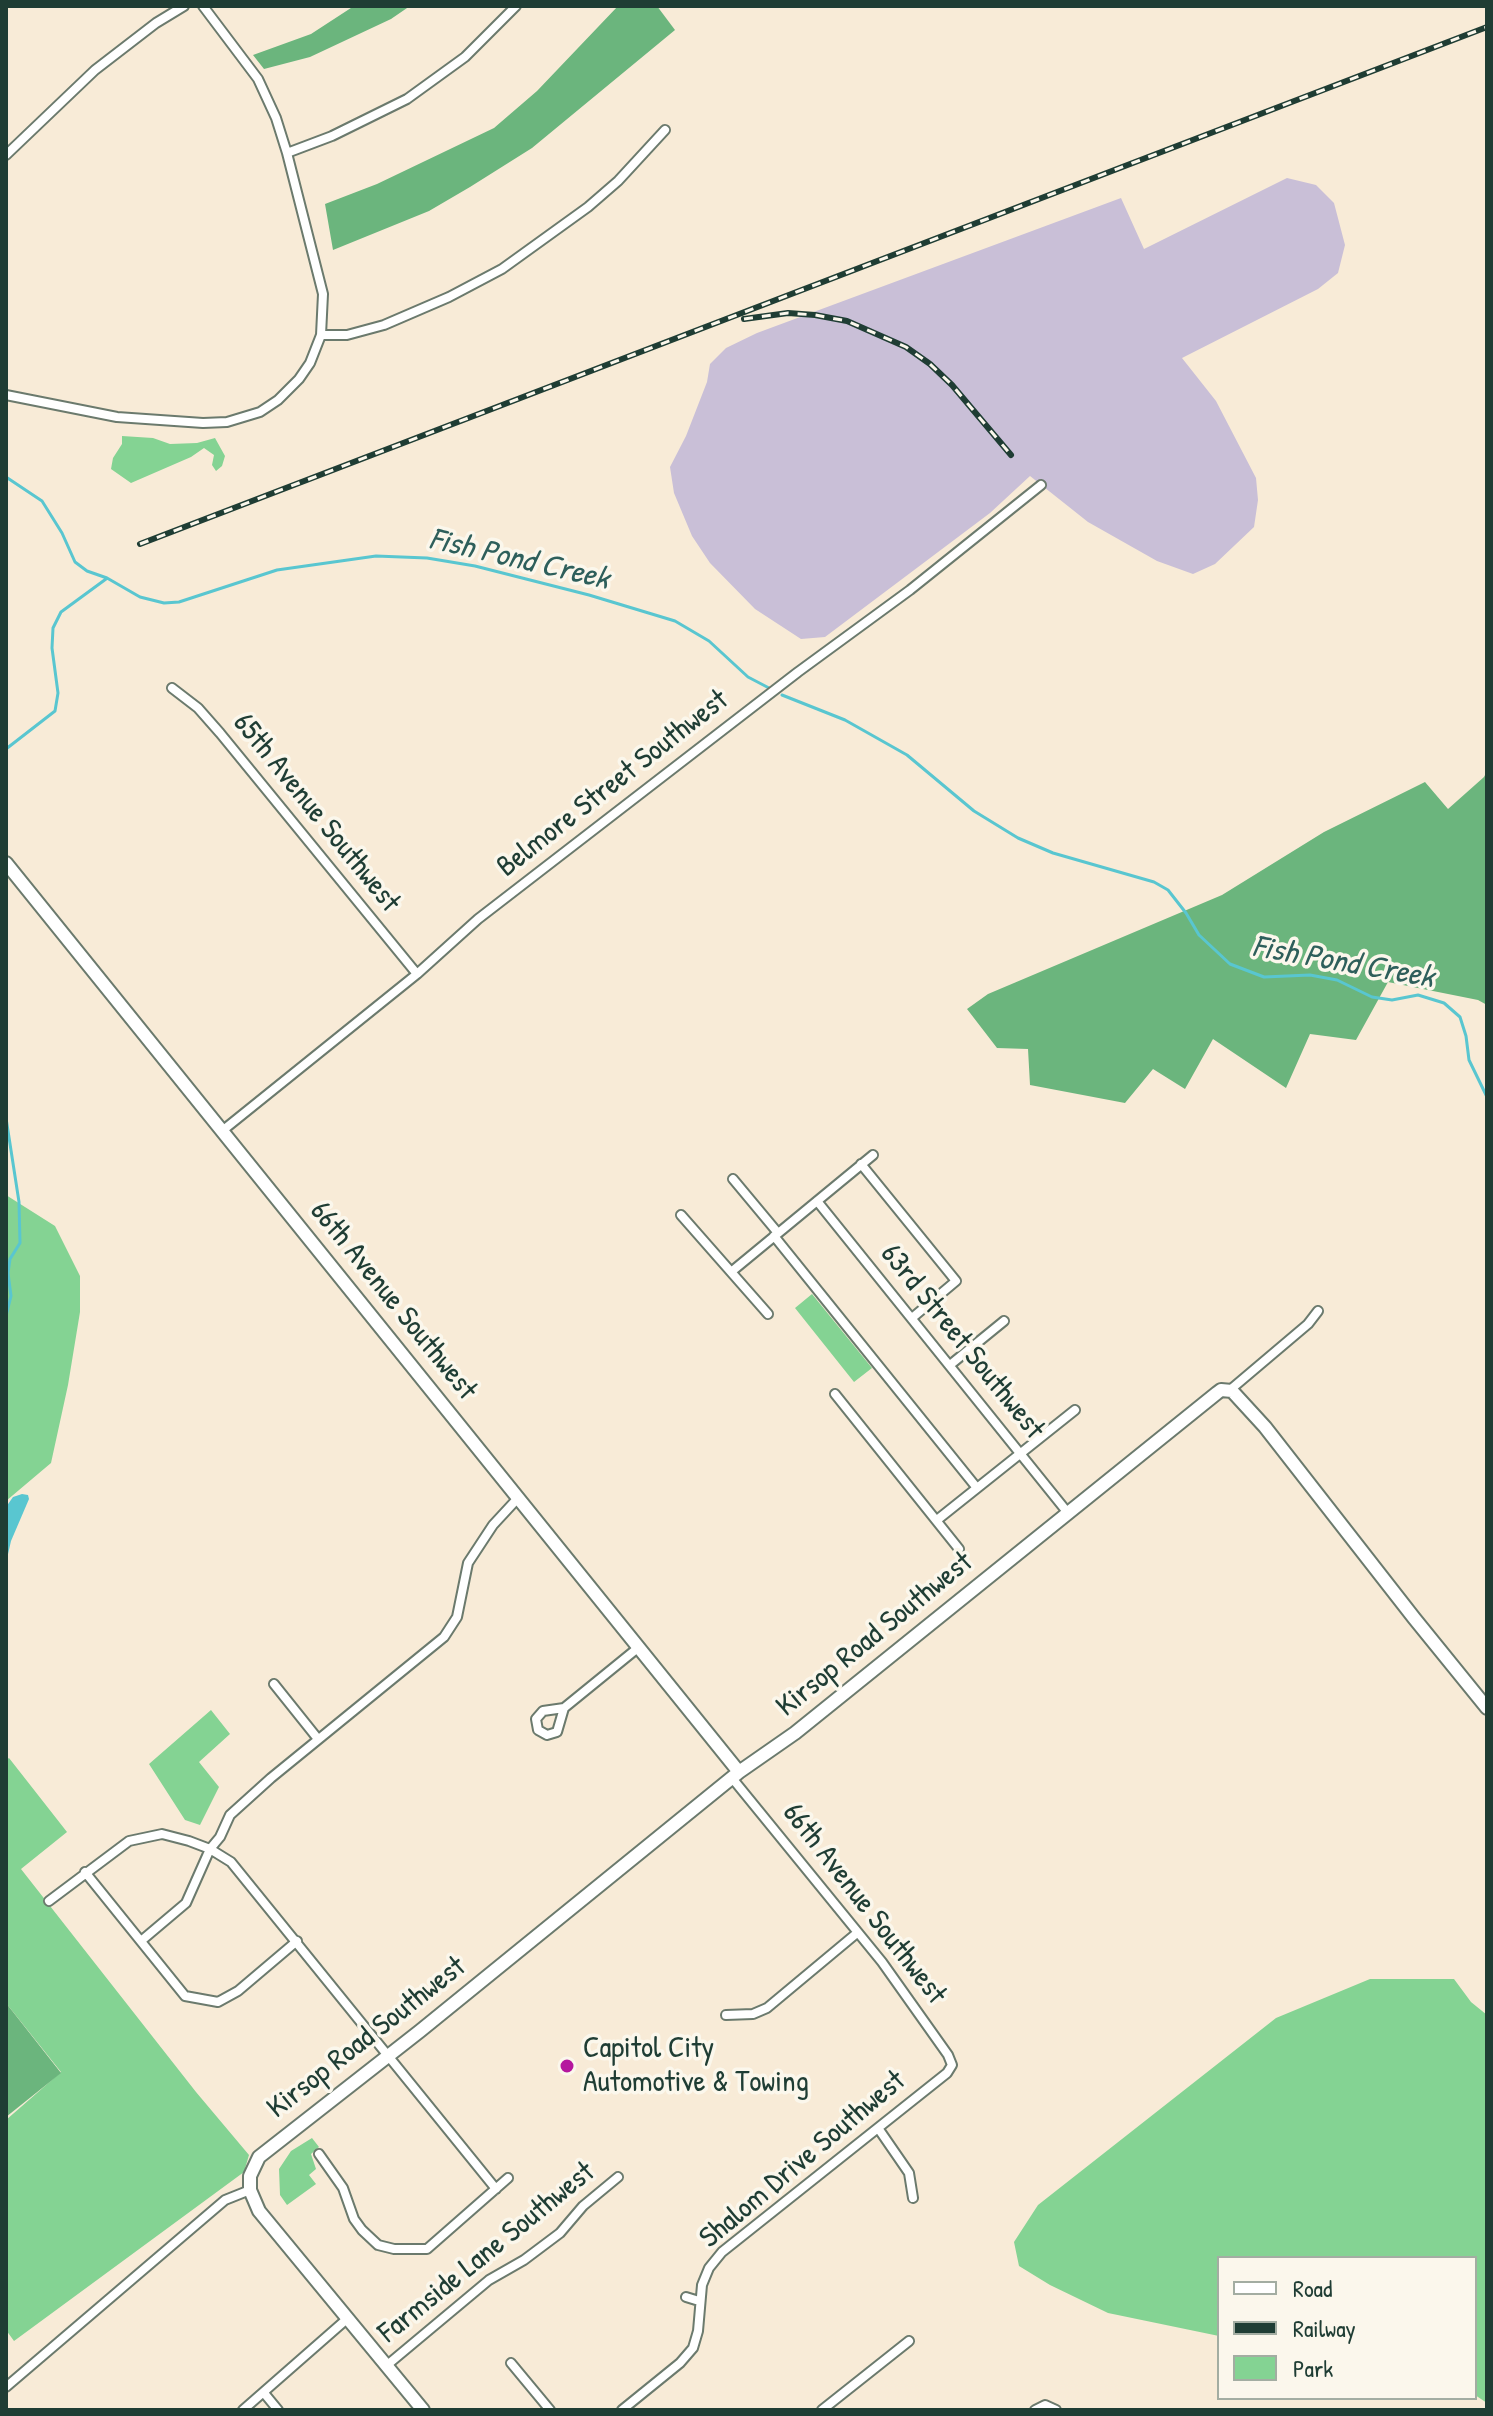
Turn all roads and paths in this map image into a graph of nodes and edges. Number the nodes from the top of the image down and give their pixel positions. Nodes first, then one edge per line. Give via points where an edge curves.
1 (184, 6) edge
2 (203, 6) edge
3 (516, 6) edge
4 (665, 130) dead end
5 (287, 153) junction
6 (6, 155) edge
7 (321, 335) junction
8 (6, 395) edge
9 (1041, 485) dead end
10 (172, 688) dead end
11 (6, 863) edge
12 (417, 974) junction
13 (222, 1131) junction
14 (873, 1155) dead end
15 (861, 1164) junction
16 (733, 1179) dead end
17 (817, 1201) junction
18 (681, 1215) dead end
19 (776, 1234) junction
20 (731, 1272) junction
21 (1318, 1311) dead end
22 (768, 1314) dead end
23 (912, 1318) junction
24 (1004, 1321) dead end
25 (950, 1365) junction
26 (1230, 1390) junction
27 (835, 1394) dead end
28 (1075, 1410) dead end
29 (1020, 1453) junction
30 (977, 1488) junction
31 (518, 1498) junction
32 (1068, 1513) junction
33 (937, 1520) junction
34 (959, 1549) dead end
35 (639, 1647) junction
36 (274, 1684) dead end
37 (564, 1708) dead end
38 (1487, 1708) edge
39 (318, 1739) junction
40 (736, 1775) junction
41 (210, 1849) junction
42 (85, 1872) junction
43 (49, 1901) dead end
44 (857, 1933) junction
45 (141, 1941) junction
46 (297, 1941) junction
47 (726, 2015) dead end
48 (389, 2055) junction
49 (952, 2065) joint
50 (878, 2128) junction
51 (319, 2154) dead end
52 (618, 2177) dead end
53 (508, 2178) dead end
54 (496, 2189) junction
55 (250, 2190) junction
56 (913, 2198) dead end
57 (686, 2297) dead end
58 (699, 2301) junction
59 (348, 2318) junction
60 (909, 2341) dead end
61 (511, 2363) dead end
62 (386, 2366) junction
63 (6, 2387) edge
64 (264, 2393) junction
65 (243, 2410) edge
66 (278, 2410) edge
67 (423, 2410) edge
68 (550, 2410) edge
69 (622, 2410) edge
70 (822, 2410) edge
71 (1035, 2410) edge
72 (1056, 2410) edge

1 - 6 street via 124,45
2 - 5 street via 258,79
3 - 5 street via 465,57 407,99
4 - 7 street via 588,207 502,269 384,325 347,335
5 - 7 street via 323,294
7 - 8 street via 310,363 286,393 238,420 117,417
9 - 12 street, Belmore Street Southwest via 478,919
10 - 12 street, 65th Avenue Southwest via 220,733
11 - 13 street, 66th Avenue Southwest
12 - 13 street, Belmore Street Southwest
13 - 31 street, 66th Avenue Southwest
14 - 15 street
15 - 17 street
15 - 23 street via 956,1281
16 - 19 street
17 - 19 street
17 - 23 street, 63rd Street Southwest
18 - 20 street
19 - 20 street
19 - 30 street
20 - 22 street
21 - 26 street
23 - 25 street, 63rd Street Southwest
24 - 25 street
25 - 29 street, 63rd Street Southwest
26 - 32 street, Kirsop Road Southwest via 1217,1393
26 - 38 street
27 - 33 street
28 - 29 street
29 - 30 street
29 - 32 street, 63rd Street Southwest
30 - 33 street
31 - 35 street, 66th Avenue Southwest
31 - 39 street via 468,1563 457,1617 444,1637
32 - 40 street, Kirsop Road Southwest
33 - 34 street
35 - 37 street
35 - 40 street, 66th Avenue Southwest
36 - 39 street
39 - 41 street via 230,1815
40 - 44 street, 66th Avenue Southwest
40 - 48 street, Kirsop Road Southwest
41 - 42 street via 162,1834 129,1841
41 - 45 street via 186,1903
41 - 46 street via 231,1862
42 - 43 street
42 - 45 street
44 - 47 street via 767,2008
44 - 49 street, 66th Avenue Southwest
45 - 46 street via 185,1996 218,2002
46 - 48 street
48 - 54 street
48 - 55 street, Kirsop Road Southwest via 269,2148 253,2168
49 - 50 street, Shalom Drive Southwest
50 - 56 street via 909,2173
50 - 58 street, Shalom Drive Southwest via 722,2252 705,2276
51 - 54 street via 343,2188 354,2219 378,2245 427,2249
52 - 62 street, Farmside Lane Southwest via 560,2233 489,2280
53 - 54 street
55 - 59 street via 266,2220
55 - 63 street via 225,2200
57 - 58 street
58 - 69 street, Shalom Drive Southwest via 696,2340 687,2357
59 - 62 street
59 - 64 street
60 - 70 street
61 - 68 street
62 - 67 street
64 - 65 street
64 - 66 street
71 - 72 street via 1045,2405

